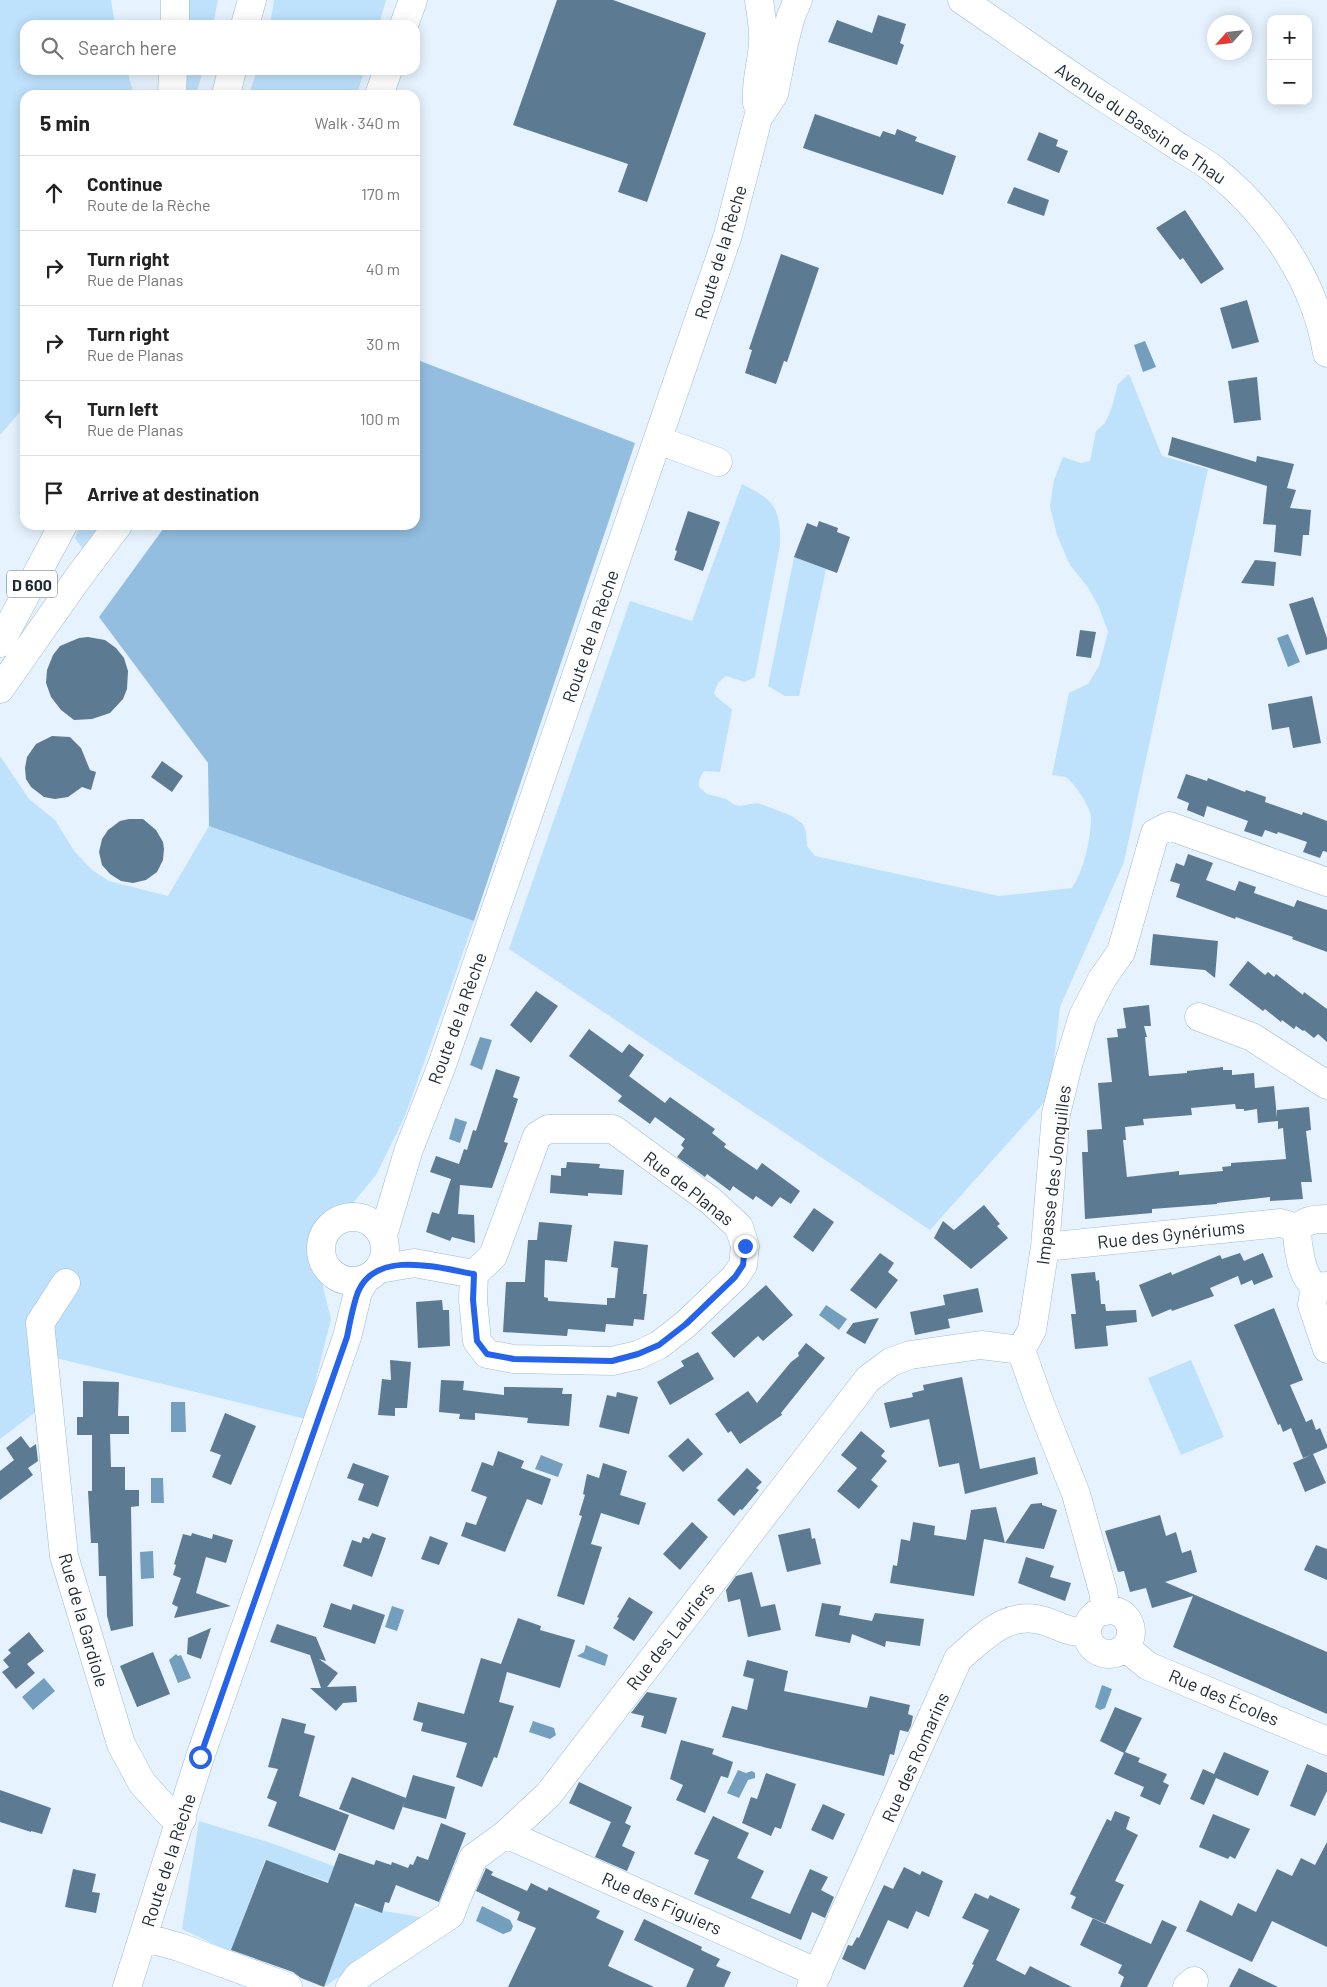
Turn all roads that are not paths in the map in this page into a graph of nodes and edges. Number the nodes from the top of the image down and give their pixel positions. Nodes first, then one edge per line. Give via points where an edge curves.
1 (174, 0) edge
2 (235, 0) edge
3 (252, 0) edge
4 (413, 0) edge
5 (759, 0) edge
6 (798, 0) edge
7 (962, 0) edge
8 (175, 20) edge
9 (230, 20) edge
10 (246, 20) edge
11 (406, 20) edge
12 (173, 75) edge
13 (216, 75) edge
14 (231, 75) edge
15 (386, 75) edge
16 (172, 90) edge
17 (212, 90) edge
18 (227, 90) edge
19 (381, 90) edge
20 (758, 118) junction
21 (1327, 353) edge
22 (658, 440) junction
23 (718, 462) dead end
24 (40, 530) edge
25 (60, 530) edge
26 (114, 530) edge
27 (0, 610) edge
28 (0, 643) edge
29 (0, 689) edge
30 (1327, 882) edge
31 (1199, 1016) dead end
32 (1327, 1085) edge
33 (409, 1149) junction
34 (355, 1217) junction
35 (1327, 1219) edge
36 (1297, 1228) junction
37 (384, 1239) junction
38 (1045, 1247) junction
39 (414, 1263) junction
40 (372, 1274) junction
41 (474, 1274) junction
42 (335, 1275) junction
43 (66, 1283) dead end
44 (1321, 1286) edge
45 (347, 1337) junction
46 (1327, 1349) edge
47 (1021, 1350) junction
48 (1106, 1611) junction
49 (1087, 1631) junction
50 (1125, 1647) junction
51 (1327, 1741) edge
52 (182, 1819) junction
53 (506, 1834) junction
54 (143, 1937) junction
55 (815, 1980) edge
56 (127, 1987) edge
57 (288, 1987) edge
58 (350, 1987) edge

1 - 8 street
2 - 9 street
3 - 10 street
4 - 11 street
5 - 20 street, Route de la Rèche via 763,44 756,93
6 - 20 street, Route de la Rèche via 784,43 774,94
7 - 21 street, Avenue du Bassin de Thau via 1215,170 1243,194 1294,262 1312,298
12 - 16 street
13 - 17 street
14 - 18 street
15 - 19 street
20 - 22 street, Route de la Rèche via 728,236
22 - 23 street
22 - 33 street, Route de la Rèche via 442,1065
24 - 27 street, D 600
25 - 28 street, D 600
26 - 29 street
30 - 38 street, Impasse des Jonquilles via 1169,826 1155,833 1121,952 1082,1016 1068,1065 1056,1114
31 - 32 street via 1252,1037
33 - 34 street, Route de la Rèche via 367,1207
33 - 37 street, Route de la Rèche
34 - 37 street via 372,1222
34 - 42 street via 336,1222 323,1238 322,1259
35 - 36 street via 1306,1221
36 - 38 street, Rue des Gynériums via 1281,1223
36 - 44 street via 1300,1255 1308,1279
37 - 39 street via 401,1249
37 - 40 street via 386,1252
38 - 47 street, Impasse des Jonquilles via 1032,1330
39 - 40 street
39 - 41 street
40 - 42 street via 355,1281
40 - 45 street, Route de la Rèche via 358,1292
41 - 41 street, Rue de Planas via 477,1341 487,1354 514,1359 612,1361 659,1345 686,1324 735,1277 743,1265 745,1246 739,1227 712,1201 613,1129 548,1129 537,1136 493,1256
42 - 45 street, Route de la Rèche via 342,1294
43 - 52 street, Rue de la Gardiole via 40,1323 64,1556 121,1744 142,1783 171,1815
44 - 46 street via 1312,1305
45 - 52 street, Route de la Rèche via 203,1748
47 - 48 street via 1076,1494
47 - 53 street, Rue des Lauriers via 981,1345 910,1355 891,1362 868,1379 548,1795
48 - 49 street via 1093,1617
48 - 50 street via 1114,1611 1126,1619 1131,1634
49 - 50 street via 1097,1651 1111,1654
49 - 55 street, Rue des Romarins via 1076,1633 1040,1619 1018,1618 993,1630 958,1659
50 - 51 street, Rue des Écoles via 1148,1666
52 - 54 street, Route de la Rèche
53 - 55 street, Rue des Figuiers
53 - 58 street, Rue des Lauriers via 473,1858 450,1915 358,1976
54 - 56 street, Route de la Rèche
54 - 57 street

